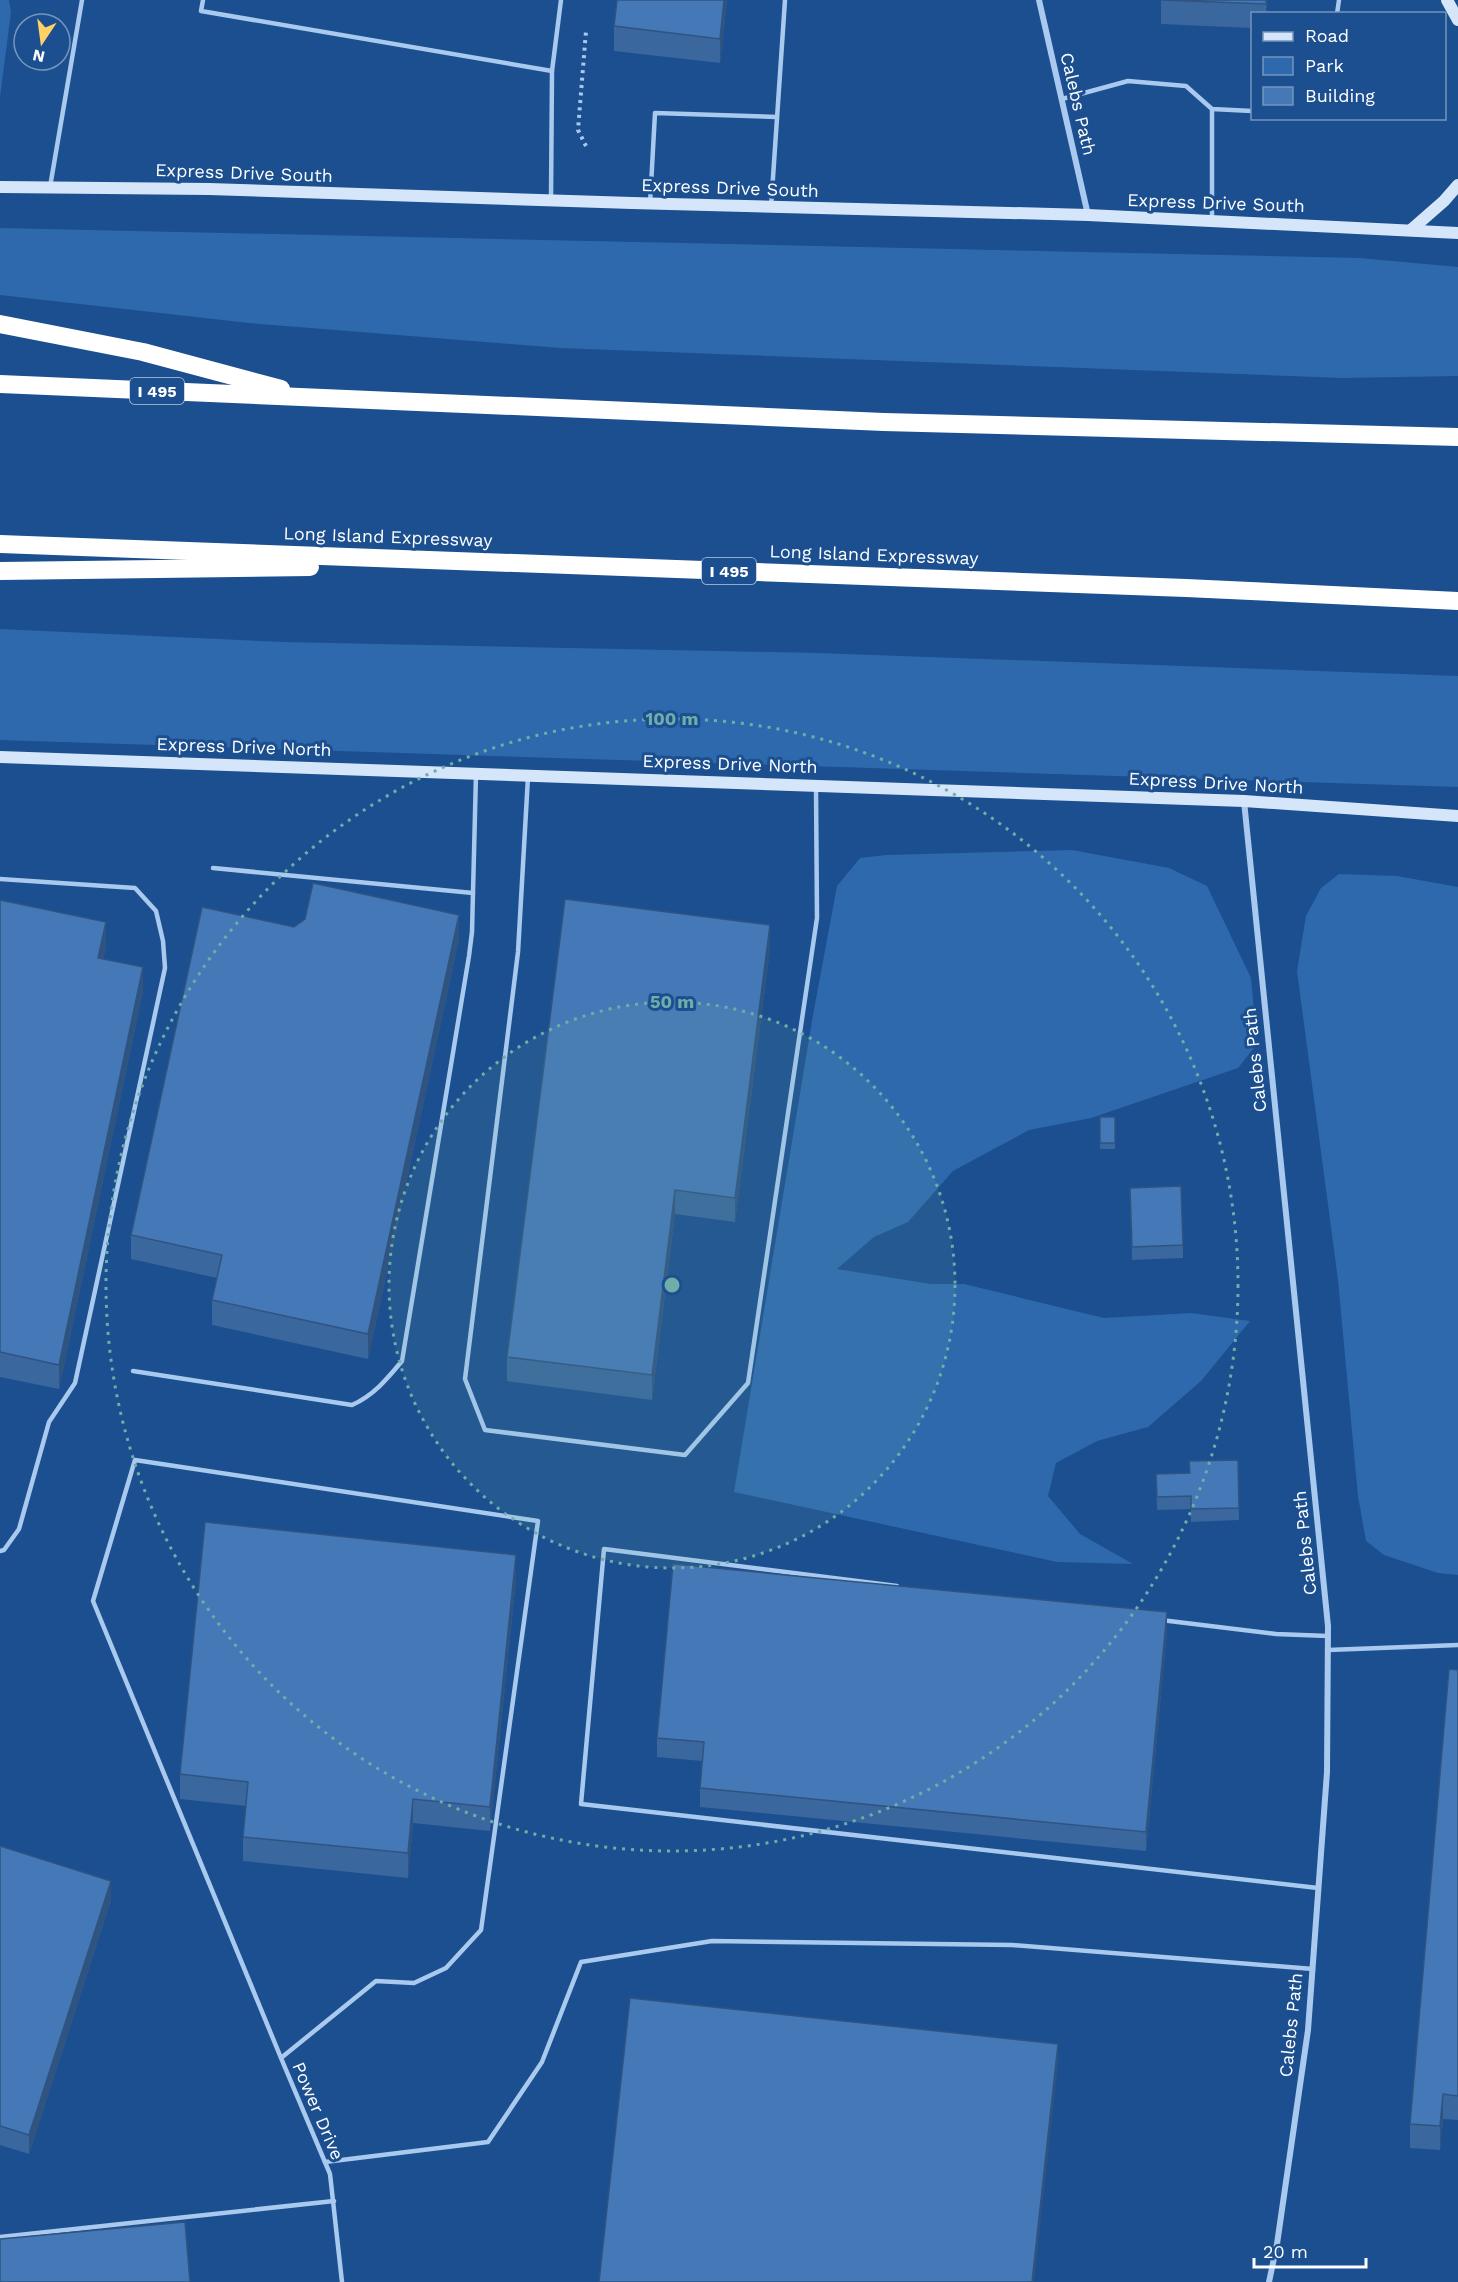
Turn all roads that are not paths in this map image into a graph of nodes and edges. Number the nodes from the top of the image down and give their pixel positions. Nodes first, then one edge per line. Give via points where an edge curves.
1 (82, 0) edge
2 (203, 0) edge
3 (561, 0) edge
4 (785, 0) edge
5 (1039, 0) edge
6 (1447, 0) edge
7 (1458, 20) edge
8 (552, 71) junction
9 (1062, 99) junction
10 (1212, 109) junction
11 (1251, 111) edge
12 (777, 117) junction
13 (1458, 186) edge
14 (0, 187) edge
15 (50, 187) junction
16 (551, 201) junction
17 (650, 204) junction
18 (771, 207) junction
19 (1088, 215) junction
20 (1212, 220) junction
21 (1412, 229) junction
22 (1458, 233) edge
23 (0, 324) edge
24 (0, 384) edge
25 (314, 398) junction
26 (1458, 438) edge
27 (0, 544) edge
28 (536, 564) junction
29 (0, 571) edge
30 (1458, 601) edge
31 (0, 757) edge
32 (476, 773) junction
33 (528, 775) junction
34 (816, 786) junction
35 (1244, 801) junction
36 (1458, 816) edge
37 (213, 868) dead end
38 (0, 879) edge
39 (473, 894) junction
40 (133, 1371) dead end
41 (0, 1551) edge
42 (899, 1587) edge
43 (1158, 1619) edge
44 (1328, 1636) junction
45 (1458, 1645) edge
46 (1328, 1650) junction
47 (1318, 1888) junction
48 (1313, 1969) junction
49 (281, 2058) junction
50 (325, 2162) junction
51 (333, 2201) junction
52 (0, 2237) edge
53 (342, 2282) edge
54 (1269, 2282) edge

1 - 15 lane
2 - 8 lane via 201,11
3 - 8 lane
4 - 12 lane
5 - 9 street, Calebs Path
6 - 7 main road
8 - 16 lane
9 - 10 lane via 1128,81 1186,86
9 - 19 street, Calebs Path
10 - 11 lane
10 - 20 lane
12 - 17 lane via 655,113
12 - 18 lane
13 - 21 main road
14 - 15 main road, Express Drive South
15 - 16 main road, Express Drive South
16 - 17 main road, Express Drive South
17 - 18 main road, Express Drive South
18 - 19 main road, Express Drive South
19 - 20 main road, Express Drive South
20 - 21 main road, Express Drive South
21 - 22 main road, Express Drive South
23 - 25 highway via 143,352
24 - 25 highway, I 495
25 - 26 highway, I 495 via 884,422
27 - 28 highway, Long Island Expressway / I 495
28 - 29 highway
28 - 30 highway, Long Island Expressway / I 495
31 - 32 main road, Express Drive North
32 - 33 main road, Express Drive North
32 - 39 lane
33 - 34 main road, Express Drive North
33 - 34 lane via 518,952 465,1379 485,1430 685,1455 748,1383 817,918
34 - 35 main road, Express Drive North
35 - 36 main road, Express Drive North
35 - 44 street, Calebs Path
37 - 39 lane
38 - 41 lane via 135,888 156,911 165,968 75,1383 49,1422 19,1529
39 - 40 lane via 468,967 402,1361 366,1399 352,1405
42 - 47 lane via 604,1549 581,1804
43 - 44 lane via 1276,1634
44 - 46 street, Calebs Path
45 - 46 lane
46 - 47 street, Calebs Path via 1327,1772
47 - 48 street, Calebs Path
48 - 50 lane via 1012,1945 712,1941 581,1962 542,2062 488,2142
48 - 54 street, Calebs Path via 1308,2030
49 - 49 lane, Power Drive via 93,1601 135,1460 538,1521 481,1930 446,1968 414,1983 376,1982
49 - 50 lane, Power Drive
50 - 51 lane, Power Drive
51 - 52 lane
51 - 53 lane, Power Drive

